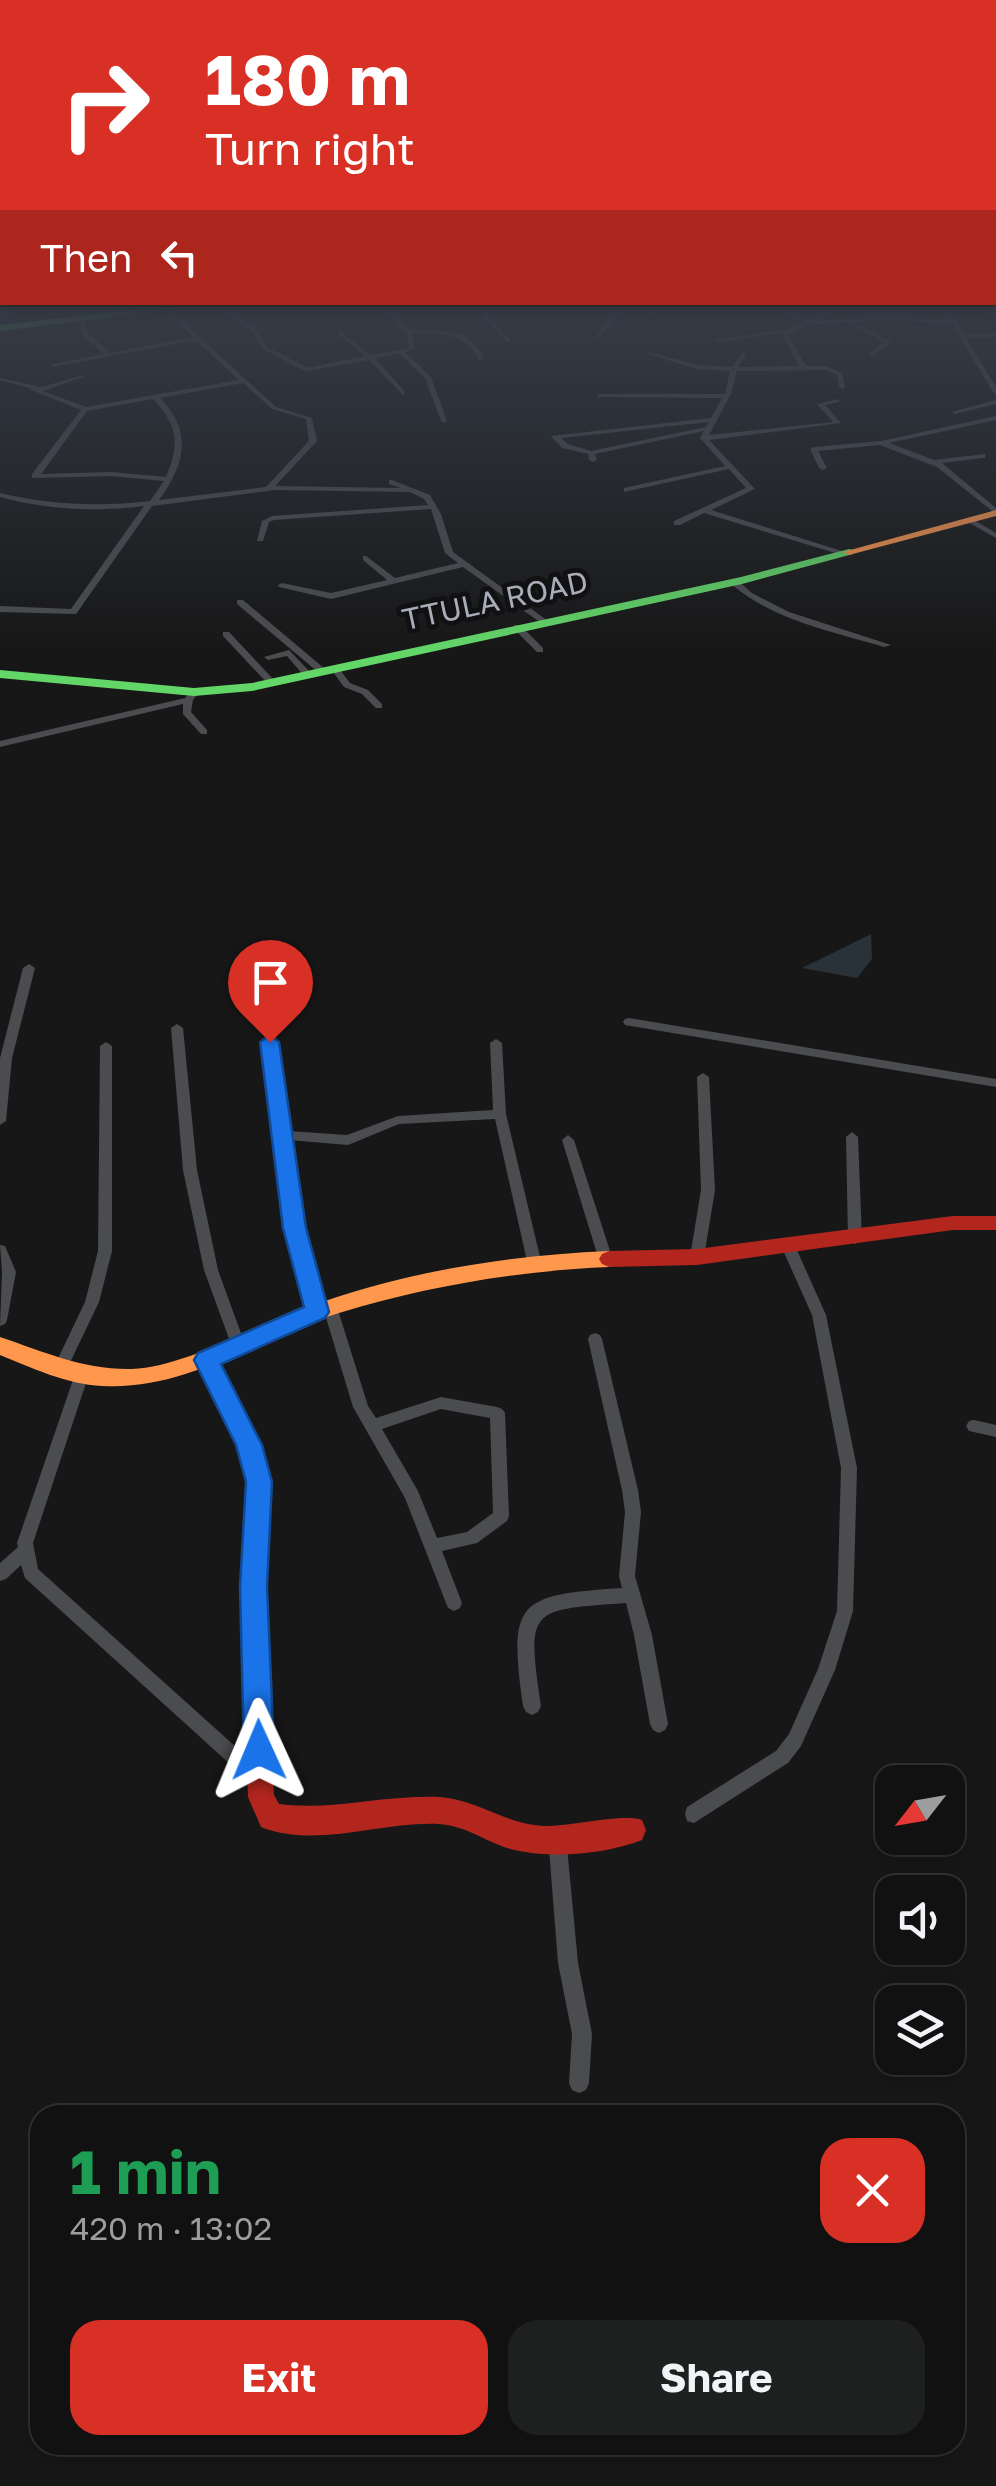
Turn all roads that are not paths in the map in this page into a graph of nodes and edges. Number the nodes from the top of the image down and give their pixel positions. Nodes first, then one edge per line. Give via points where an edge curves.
1 (78, 419) edge
2 (175, 419) edge
3 (308, 419) edge
4 (443, 419) edge
5 (834, 419) edge
6 (991, 419) edge
7 (711, 420) joint
8 (444, 422) dead end
9 (704, 433) junction
10 (881, 442) junction
11 (982, 456) dead end
12 (935, 462) junction
13 (730, 467) junction
14 (823, 468) dead end
15 (167, 480) junction
16 (392, 482) dead end
17 (269, 488) junction
18 (414, 490) junction
19 (627, 490) dead end
20 (0, 495) edge
21 (151, 504) junction
22 (434, 507) junction
23 (705, 511) junction
24 (996, 512) edge
25 (969, 519) junction
26 (677, 523) dead end
27 (996, 536) edge
28 (260, 539) dead end
29 (842, 554) junction
30 (366, 558) dead end
31 (463, 564) junction
32 (392, 580) junction
33 (734, 582) junction
34 (282, 585) dead end
35 (240, 602) dead end
36 (0, 609) edge
37 (544, 621) junction
38 (517, 627) junction
39 (226, 634) dead end
40 (887, 645) dead end
41 (540, 650) dead end
42 (268, 658) dead end
43 (321, 671) junction
44 (0, 674) edge
45 (271, 682) junction
46 (191, 696) junction
47 (379, 706) dead end
48 (204, 732) dead end
49 (0, 744) edge
50 (29, 968) dead end
51 (629, 1022) dead end
52 (177, 1028) dead end
53 (270, 1042) dead end
54 (496, 1043) dead end
55 (106, 1046) dead end
56 (702, 1078) dead end
57 (996, 1082) edge
58 (500, 1114) junction
59 (0, 1121) edge
60 (283, 1134) junction
61 (852, 1137) dead end
62 (568, 1140) dead end
63 (996, 1223) edge
64 (855, 1238) junction
65 (789, 1248) junction
66 (0, 1250) edge
67 (697, 1257) junction
68 (606, 1260) junction
69 (534, 1261) junction
70 (323, 1309) junction
71 (0, 1320) edge
72 (595, 1339) dead end
73 (0, 1346) edge
74 (239, 1347) junction
75 (206, 1360) junction
76 (59, 1370) junction
77 (81, 1377) junction
78 (372, 1426) junction
79 (974, 1426) dead end
80 (996, 1431) edge
81 (432, 1546) junction
82 (23, 1552) junction
83 (0, 1574) edge
84 (630, 1595) junction
85 (454, 1603) dead end
86 (532, 1706) dead end
87 (659, 1724) dead end
88 (260, 1780) junction
89 (694, 1814) dead end
90 (632, 1830) dead end
91 (558, 1836) junction
92 (579, 2083) dead end

1 - 15 street via 35,476
2 - 15 street via 182,439
3 - 17 street via 313,441
4 - 8 street
5 - 9 street via 838,423
6 - 10 street
7 - 9 street
7 - 9 street via 554,437 592,457
9 - 13 street
10 - 12 street
10 - 14 street via 814,450
11 - 12 street
12 - 24 street
13 - 19 street
13 - 23 street via 751,489
15 - 21 street
16 - 18 street
17 - 18 street
17 - 21 street
18 - 22 street
20 - 21 street via 35,507
21 - 36 street via 73,612
22 - 28 street via 272,518
22 - 31 street via 444,546
23 - 26 street
23 - 29 street
24 - 25 street, TTULA ROAD
25 - 27 street
25 - 29 street, TTULA ROAD
29 - 33 street, TTULA ROAD
30 - 32 street
31 - 32 street
31 - 37 street
32 - 34 street via 331,596
33 - 37 street, TTULA ROAD
33 - 40 street via 745,594 797,617
35 - 43 street
37 - 38 street, TTULA ROAD
38 - 41 street
38 - 43 street, TTULA ROAD
39 - 45 street
42 - 43 street via 289,654
43 - 45 street, TTULA ROAD
43 - 47 street
44 - 46 street, TTULA ROAD
45 - 46 street, TTULA ROAD
46 - 48 street via 186,712
46 - 49 street
50 - 59 street via 6,1058
51 - 57 street
52 - 74 street via 190,1170 211,1270
53 - 60 street
54 - 58 street
55 - 76 street via 105,1251 92,1302
56 - 67 street via 708,1190
58 - 60 street via 398,1120 348,1140
58 - 69 street
60 - 70 street via 294,1228
61 - 64 street
62 - 68 street
63 - 64 street
64 - 65 street
65 - 67 street
65 - 89 street via 818,1316 849,1468 844,1610 795,1740 782,1757
66 - 71 street via 9,1272
67 - 68 street
68 - 69 street
69 - 70 street
70 - 74 street
70 - 78 street
72 - 84 street via 632,1500
73 - 76 street
74 - 75 street
75 - 77 street via 131,1381
75 - 88 street via 249,1445 259,1482 253,1587
76 - 77 street
77 - 82 street
78 - 81 street via 398,1466
78 - 81 street via 440,1404 497,1413 501,1516 471,1538
79 - 80 street
81 - 85 street
82 - 83 street
82 - 88 street via 30,1574
84 - 86 street via 552,1601 532,1612 522,1635
84 - 87 street
88 - 91 street via 264,1807 280,1821 464,1813 510,1834
90 - 91 street via 596,1838
91 - 92 street via 568,1963 582,2034

